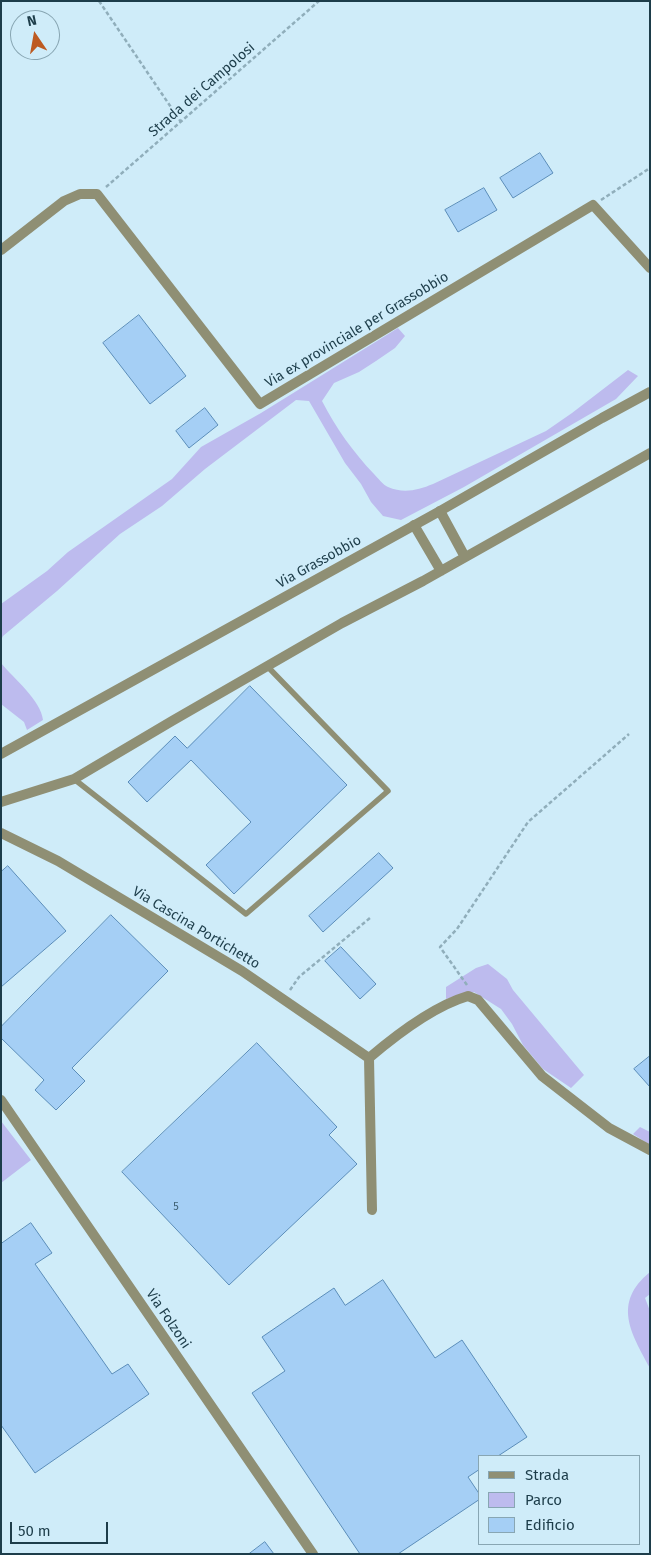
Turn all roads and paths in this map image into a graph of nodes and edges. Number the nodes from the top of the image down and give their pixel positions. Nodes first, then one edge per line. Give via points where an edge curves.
1 (100, 1) edge
2 (319, 1) edge
3 (182, 122) junction
4 (650, 168) edge
5 (97, 194) junction
6 (593, 204) junction
7 (1, 250) edge
8 (650, 268) edge
9 (650, 392) edge
10 (650, 453) edge
11 (440, 511) junction
12 (414, 525) junction
13 (465, 557) junction
14 (441, 571) junction
15 (267, 666) junction
16 (629, 734) dead end
17 (1, 754) edge
18 (74, 779) junction
19 (1, 802) edge
20 (1, 833) edge
21 (370, 918) dead end
22 (468, 996) junction
23 (283, 999) junction
24 (369, 1058) junction
25 (1, 1100) edge
26 (650, 1150) edge
27 (372, 1210) dead end
28 (312, 1554) edge

1 - 3 path
2 - 3 path, Strada dei Campolosi
3 - 5 path, Strada dei Campolosi
4 - 6 path
5 - 6 street, Via ex provinciale per Grassobbio via 260,404
5 - 7 street via 80,194 64,201
6 - 8 street
9 - 11 street, Via Grassobbio
10 - 13 street
11 - 12 street, Via Grassobbio
11 - 13 street
12 - 14 street
12 - 17 street, Via Grassobbio
13 - 14 street
14 - 15 street
15 - 18 street
15 - 18 lane via 388,791 246,914
16 - 22 path via 528,822 456,929 440,947 468,986
18 - 19 street
20 - 23 street, Via Cascina Portichetto via 58,861
21 - 23 path via 299,978
22 - 24 street via 397,1034
22 - 26 street via 478,1000 542,1076 609,1128
23 - 24 street, Via Cascina Portichetto
24 - 27 street
25 - 28 street, Via Folzoni

